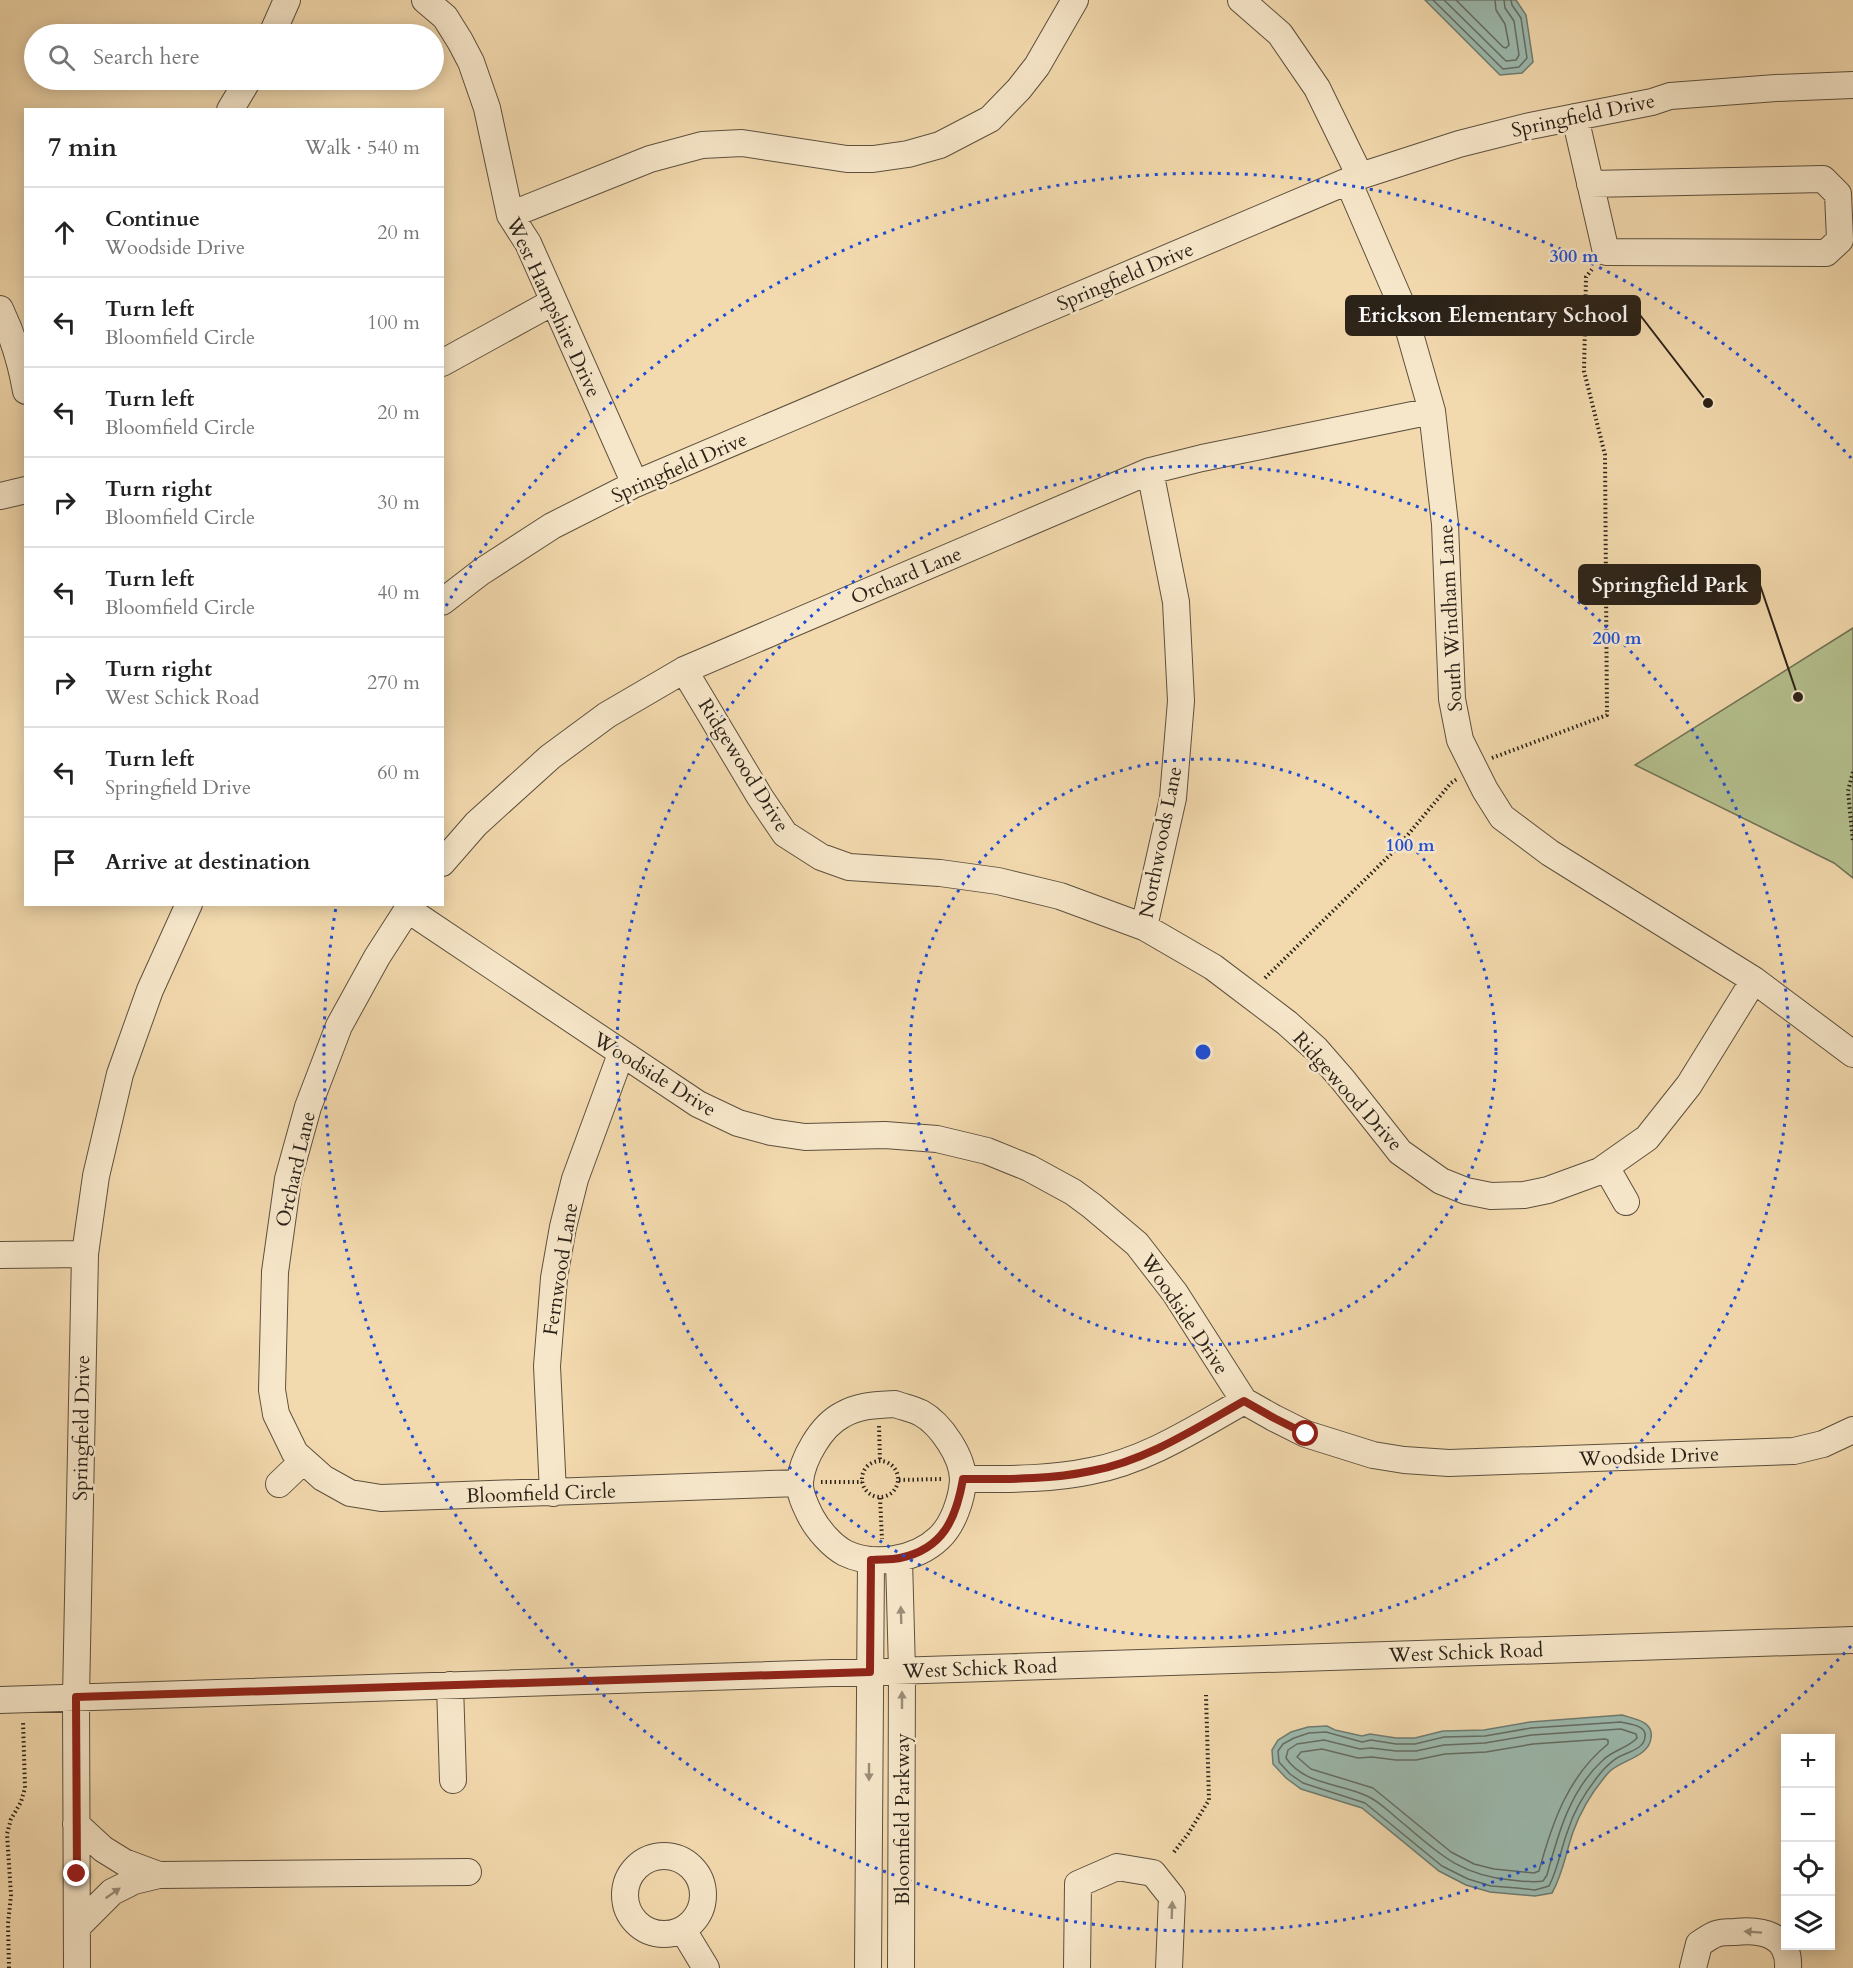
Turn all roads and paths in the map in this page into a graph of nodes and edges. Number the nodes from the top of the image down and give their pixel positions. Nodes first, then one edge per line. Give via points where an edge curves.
1 (287, 0) edge
2 (425, 0) edge
3 (1075, 0) edge
4 (1241, 0) edge
5 (276, 24) edge
6 (1853, 85) edge
7 (242, 90) edge
8 (231, 108) edge
9 (1575, 117) junction
10 (1354, 178) junction
11 (1590, 184) junction
12 (510, 215) junction
13 (1586, 277) dead end
14 (553, 302) junction
15 (0, 309) edge
16 (444, 362) edge
17 (24, 380) edge
18 (1432, 411) junction
19 (1150, 471) junction
20 (635, 484) junction
21 (24, 490) edge
22 (0, 496) edge
23 (444, 600) edge
24 (684, 670) junction
25 (1474, 769) junction
26 (1853, 772) edge
27 (1853, 842) edge
28 (444, 861) edge
29 (188, 906) edge
30 (409, 907) edge
31 (1144, 927) junction
32 (1754, 980) junction
33 (1249, 994) junction
34 (621, 1054) junction
35 (1853, 1054) edge
36 (1606, 1167) junction
37 (1626, 1202) dead end
38 (85, 1254) junction
39 (0, 1255) edge
40 (1244, 1401) junction
41 (879, 1405) junction
42 (1853, 1430) edge
43 (299, 1457) junction
44 (880, 1461) junction
45 (963, 1479) junction
46 (899, 1480) junction
47 (862, 1482) junction
48 (800, 1483) junction
49 (279, 1484) dead end
50 (552, 1493) junction
51 (880, 1498) junction
52 (884, 1559) junction
53 (1853, 1640) edge
54 (902, 1671) junction
55 (870, 1672) junction
56 (450, 1685) junction
57 (1206, 1695) dead end
58 (76, 1697) junction
59 (11, 1700) edge
60 (453, 1780) dead end
61 (76, 1824) junction
62 (1174, 1852) dead end
63 (468, 1872) dead end
64 (159, 1875) junction
65 (77, 1927) junction
66 (683, 1930) dead end
67 (9, 1968) edge
68 (77, 1968) edge
69 (706, 1968) edge
70 (868, 1968) edge
71 (901, 1968) edge
72 (1077, 1968) edge
73 (1169, 1968) edge
74 (1693, 1968) edge
75 (1788, 1968) edge

1 - 5 street
2 - 12 street, West Hampshire Drive via 445,16 471,62 487,108
3 - 12 street via 1019,89 990,119 940,145 908,154 847,159 742,143 702,145 650,159
4 - 10 street, South Windham Lane via 1281,34 1317,88
6 - 9 street, Springfield Drive via 1670,96
7 - 8 street
9 - 10 street, Springfield Drive via 1459,144
9 - 11 street
10 - 18 street, South Windham Lane via 1402,306
10 - 20 street, Springfield Drive
11 - 11 street via 1606,252 1826,253 1840,240 1838,194 1823,179
12 - 14 street, West Hampshire Drive via 528,243
13 - 25 path via 1584,371 1605,454 1607,715 1495,756
14 - 16 street
14 - 20 street, West Hampshire Drive
15 - 17 street via 11,332
18 - 19 street, Orchard Lane
18 - 25 street, South Windham Lane via 1445,524 1452,699 1460,740
19 - 24 street, Orchard Lane
19 - 31 street, Northwoods Lane via 1176,602 1181,701 1173,798
20 - 23 street, Springfield Drive via 552,526
21 - 22 street
24 - 28 street, Orchard Lane via 614,711 550,757 476,824
24 - 31 street, Ridgewood Drive via 785,834 821,857 849,867 998,881 1060,896
25 - 32 street, South Windham Lane via 1502,817 1550,853
25 - 33 path via 1451,783 1396,849
26 - 27 path via 1848,791
29 - 38 street, Springfield Drive via 150,990 120,1074 96,1176
30 - 34 street, Woodside Drive
30 - 43 street, Orchard Lane via 339,1026 308,1107 288,1179 275,1272 272,1390 276,1414
31 - 33 street, Ridgewood Drive via 1214,967
32 - 35 street, South Windham Lane
32 - 36 street, Ridgewood Drive via 1689,1086 1647,1138
33 - 36 street, Ridgewood Drive via 1316,1049 1400,1152 1441,1182 1491,1196 1524,1195 1548,1190
34 - 40 street, Woodside Drive via 698,1104 750,1127 805,1137 937,1138 987,1150 1050,1179 1092,1206 1137,1244 1175,1293
34 - 50 street, Fernwood Lane via 575,1179 554,1278 547,1366
36 - 37 street
38 - 39 street
38 - 58 street, Springfield Drive
40 - 42 street, Woodside Drive via 1306,1434 1372,1455 1449,1463 1794,1451 1823,1444
40 - 45 street via 1155,1449 1093,1471 1055,1477
41 - 44 path
41 - 45 street via 895,1404 921,1413 942,1431 957,1455
41 - 48 street via 867,1405 841,1415 820,1433 807,1457
43 - 49 street
43 - 50 street, Bloomfield Circle via 335,1486 381,1498
44 - 46 path via 896,1469
44 - 47 path via 865,1470
45 - 46 path
45 - 52 street via 952,1521 940,1537 924,1550
46 - 51 path via 891,1494
47 - 48 path
47 - 51 path via 870,1495
48 - 50 street, Bloomfield Circle
48 - 52 street via 804,1504 831,1541 845,1553
51 - 52 path
54 -> 52 street
52 - 55 street
53 - 54 street, West Schick Road
54 - 55 street, West Schick Road
71 -> 54 street, Bloomfield Parkway
55 - 56 street, West Schick Road
55 -> 70 street, Bloomfield Parkway
56 - 58 street, West Schick Road
56 - 60 street
57 - 62 path via 1209,1800
58 - 59 street, West Schick Road
58 - 61 street, Springfield Drive
59 - 67 path via 26,1788 7,1834 11,1895
61 - 64 street via 124,1862
61 - 65 street, Springfield Drive
63 - 64 street
65 -> 64 street via 112,1892
65 - 68 street, Springfield Drive
66 - 69 street
73 -> 72 street via 1172,1897 1153,1873 1117,1868 1078,1884
75 -> 74 street via 1789,1956 1781,1942 1768,1933 1742,1931 1716,1934 1700,1944

